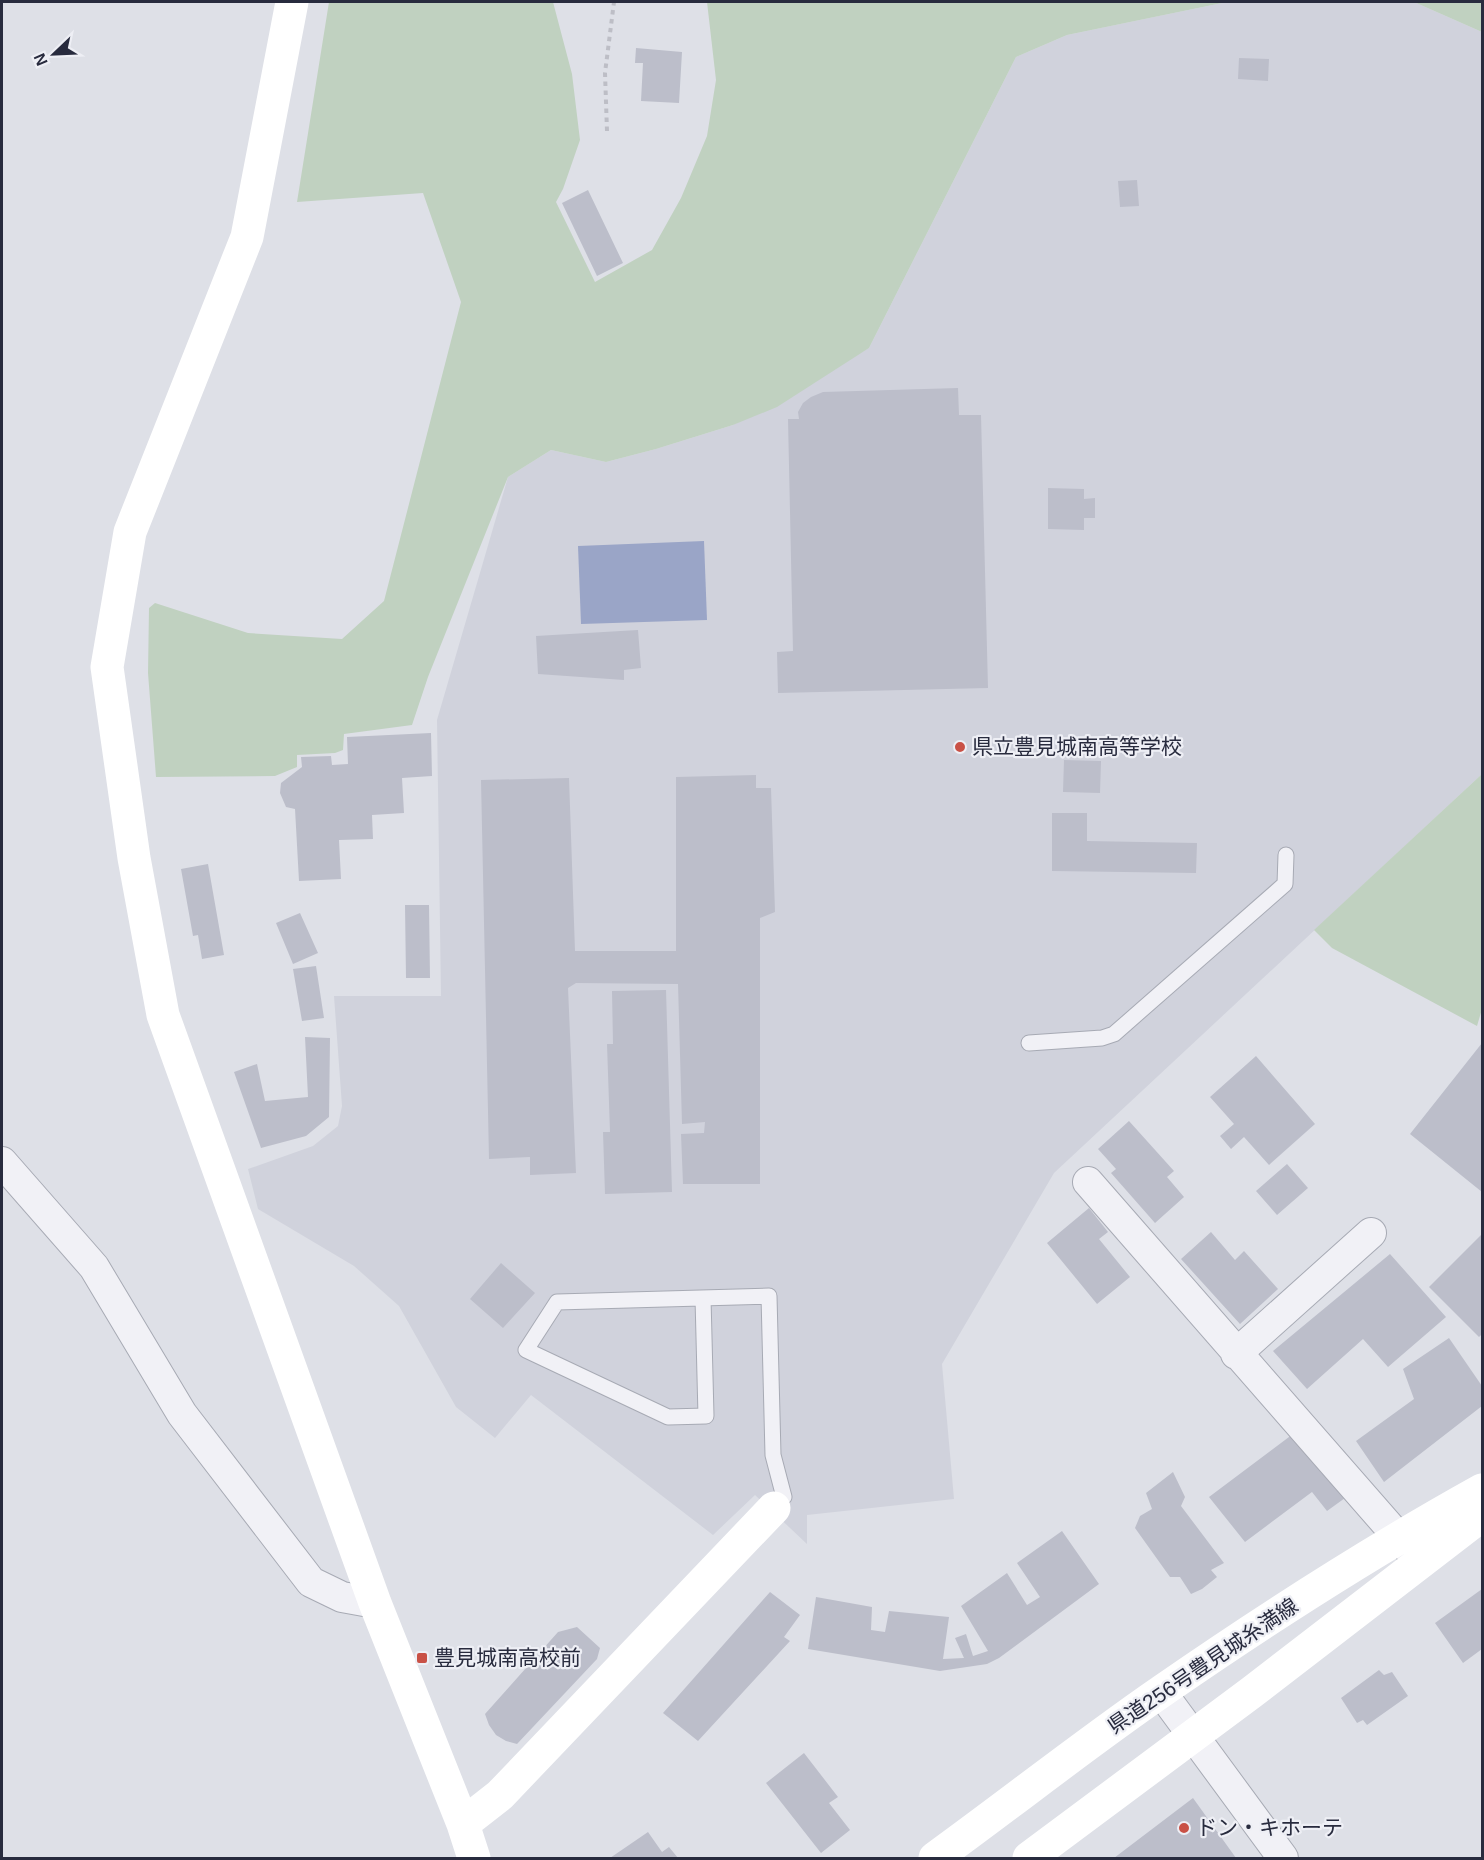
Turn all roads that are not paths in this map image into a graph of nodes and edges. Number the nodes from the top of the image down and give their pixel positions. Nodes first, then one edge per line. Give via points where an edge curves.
1 (292, 2) edge
2 (1286, 855) dead end
3 (1029, 1042) dead end
4 (2, 1162) edge
5 (1088, 1182) dead end
6 (1371, 1233) dead end
7 (703, 1298) junction
8 (1236, 1354) junction
9 (1482, 1490) edge
10 (779, 1502) joint
11 (1482, 1515) edge
12 (1400, 1536) junction
13 (1421, 1564) junction
14 (375, 1603) junction
15 (1161, 1692) junction
16 (1193, 1737) junction
17 (462, 1824) junction
18 (474, 1858) edge
19 (935, 1858) edge
20 (1029, 1858) edge
21 (1283, 1858) edge

1 - 14 street via 247,237 130,532 107,667 134,858 163,1015
2 - 3 lane via 1285,884 1114,1034
4 - 14 street via 94,1267 182,1414 311,1582 342,1597
5 - 8 street
6 - 8 street
7 - 7 lane via 557,1302 526,1350 668,1417 706,1416
7 - 10 lane via 770,1296 773,1455
8 - 12 street
9 - 12 street, 県道256号豊見城糸満線
10 - 17 street via 501,1795
11 - 13 street, 県道256号豊見城糸満線
12 - 13 street
12 - 15 street, 県道256号豊見城糸満線
13 - 16 street, 県道256号豊見城糸満線
14 - 17 street
15 - 16 street
15 - 19 street, 県道256号豊見城糸満線
16 - 20 street, 県道256号豊見城糸満線
16 - 21 street
17 - 18 street

